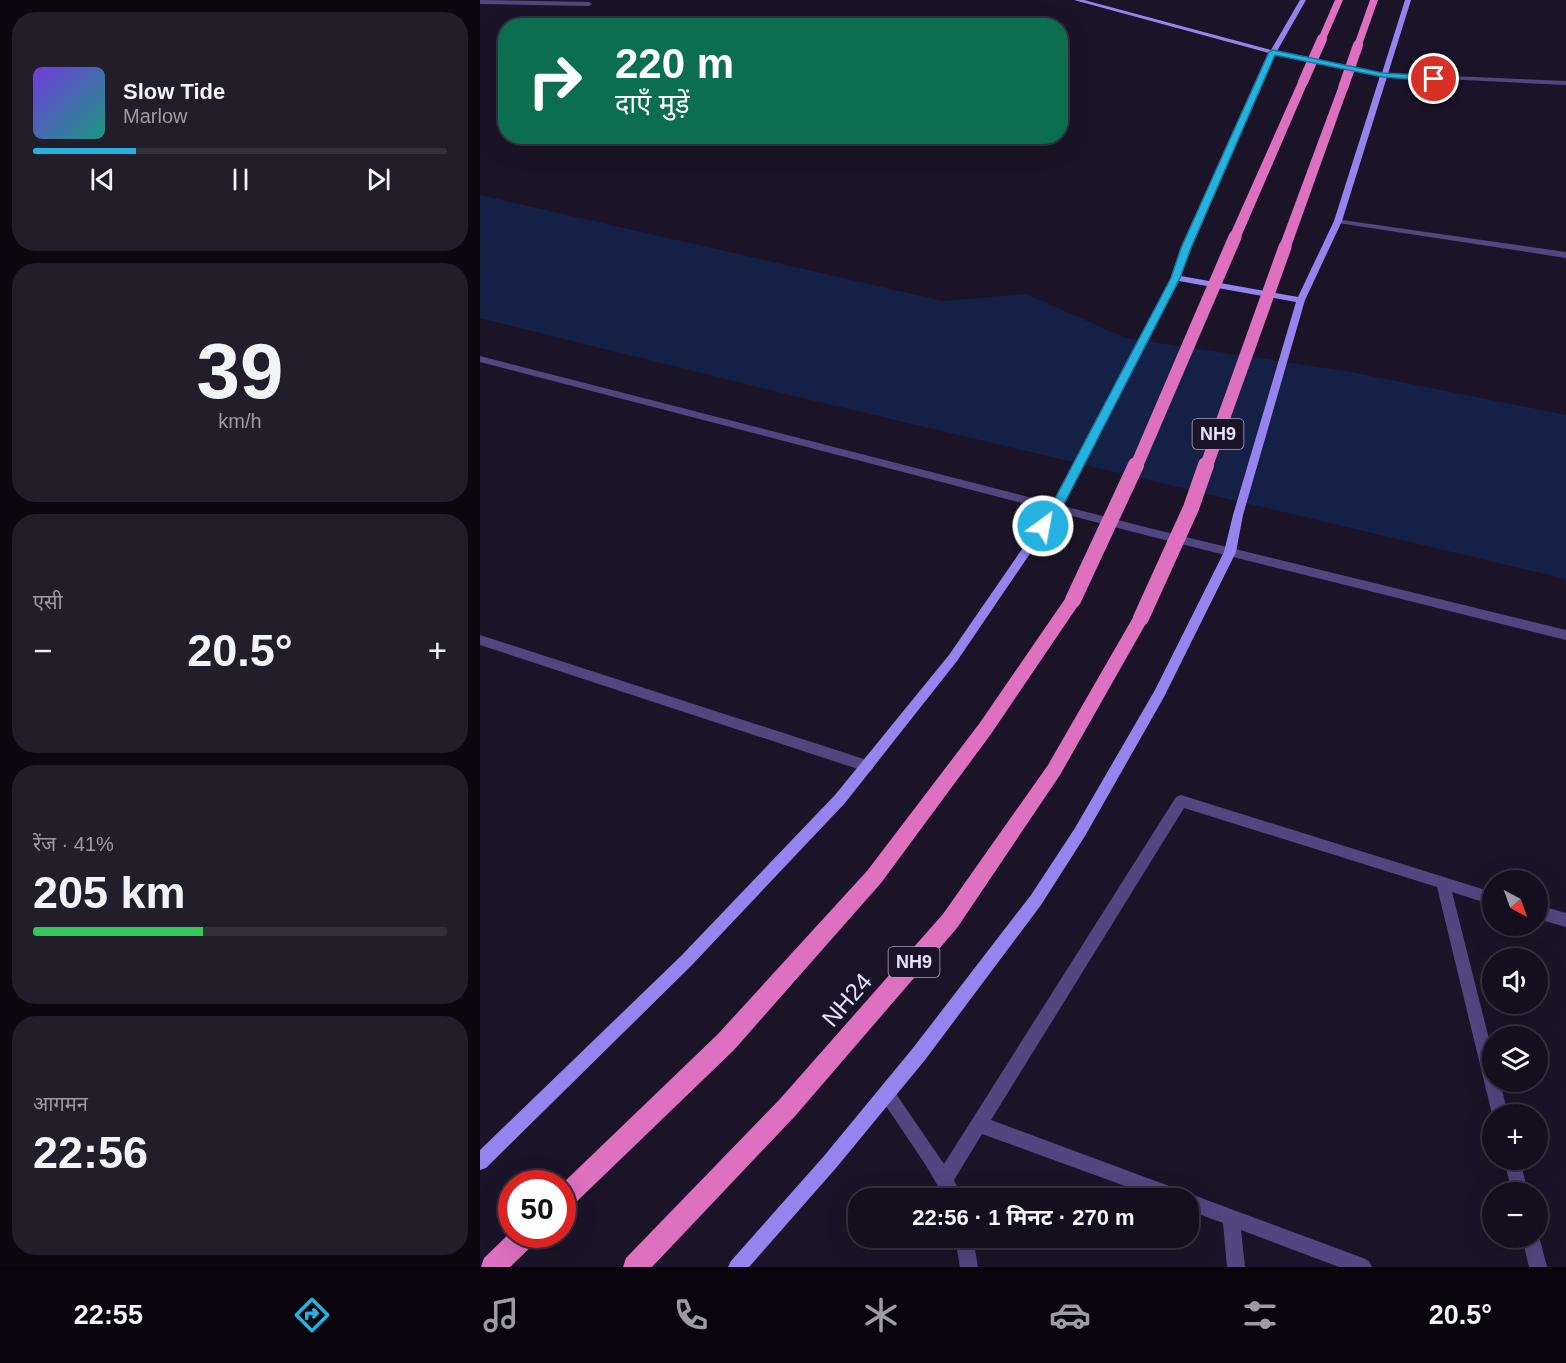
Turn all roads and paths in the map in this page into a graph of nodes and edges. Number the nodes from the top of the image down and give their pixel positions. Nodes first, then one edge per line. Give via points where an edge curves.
1 (1077, 0) edge
2 (1303, 0) edge
3 (1339, 0) edge
4 (1374, 0) edge
5 (1408, 0) edge
6 (480, 2) edge
7 (590, 2) edge
8 (579, 18) edge
9 (1273, 52) junction
10 (1383, 75) junction
11 (1566, 82) edge
12 (1338, 221) junction
13 (1566, 255) edge
14 (1176, 278) junction
15 (1301, 300) junction
16 (480, 359) edge
17 (1056, 508) junction
18 (1230, 552) junction
19 (1566, 634) edge
20 (480, 640) edge
21 (867, 766) junction
22 (1443, 883) junction
23 (1482, 895) edge
24 (1548, 915) edge
25 (1566, 920) edge
26 (886, 1094) junction
27 (1498, 1104) edge
28 (979, 1124) junction
29 (480, 1162) edge
30 (945, 1178) junction
31 (576, 1187) edge
32 (950, 1188) edge
33 (1153, 1188) edge
34 (1199, 1205) edge
35 (1231, 1217) junction
36 (512, 1248) edge
37 (966, 1248) edge
38 (1533, 1248) edge
39 (493, 1267) edge
40 (634, 1267) edge
41 (737, 1267) edge
42 (969, 1267) edge
43 (1236, 1267) edge
44 (1363, 1267) edge
45 (1538, 1267) edge

1 - 9 main road
2 - 9 main road
3 - 31 highway, bridge via 1126,489 1072,600 986,729 874,877 726,1042
4 - 40 highway, NH24 / NH9, bridge via 1191,508 1142,618 1054,770 950,921 788,1107
5 - 10 main road
6 - 7 street
7 - 8 street
9 - 10 main road
9 - 14 main road
10 - 11 street
10 - 12 main road
12 - 13 street
12 - 15 main road
14 - 15 main road
14 - 17 main road
15 - 18 main road
16 - 17 street
17 - 18 street
17 - 21 main road via 953,658
18 - 19 street
18 - 26 main road via 1160,693 1080,832 1036,900
20 - 21 street
21 - 29 main road via 686,961
22 - 23 street
22 - 27 street
22 - 28 street via 1181,801
24 - 25 street
26 - 30 street
26 - 41 main road
28 - 30 street
28 - 33 street
30 - 32 street
34 - 35 street
35 - 43 street
35 - 44 street
36 - 39 highway
37 - 42 street
38 - 45 street

